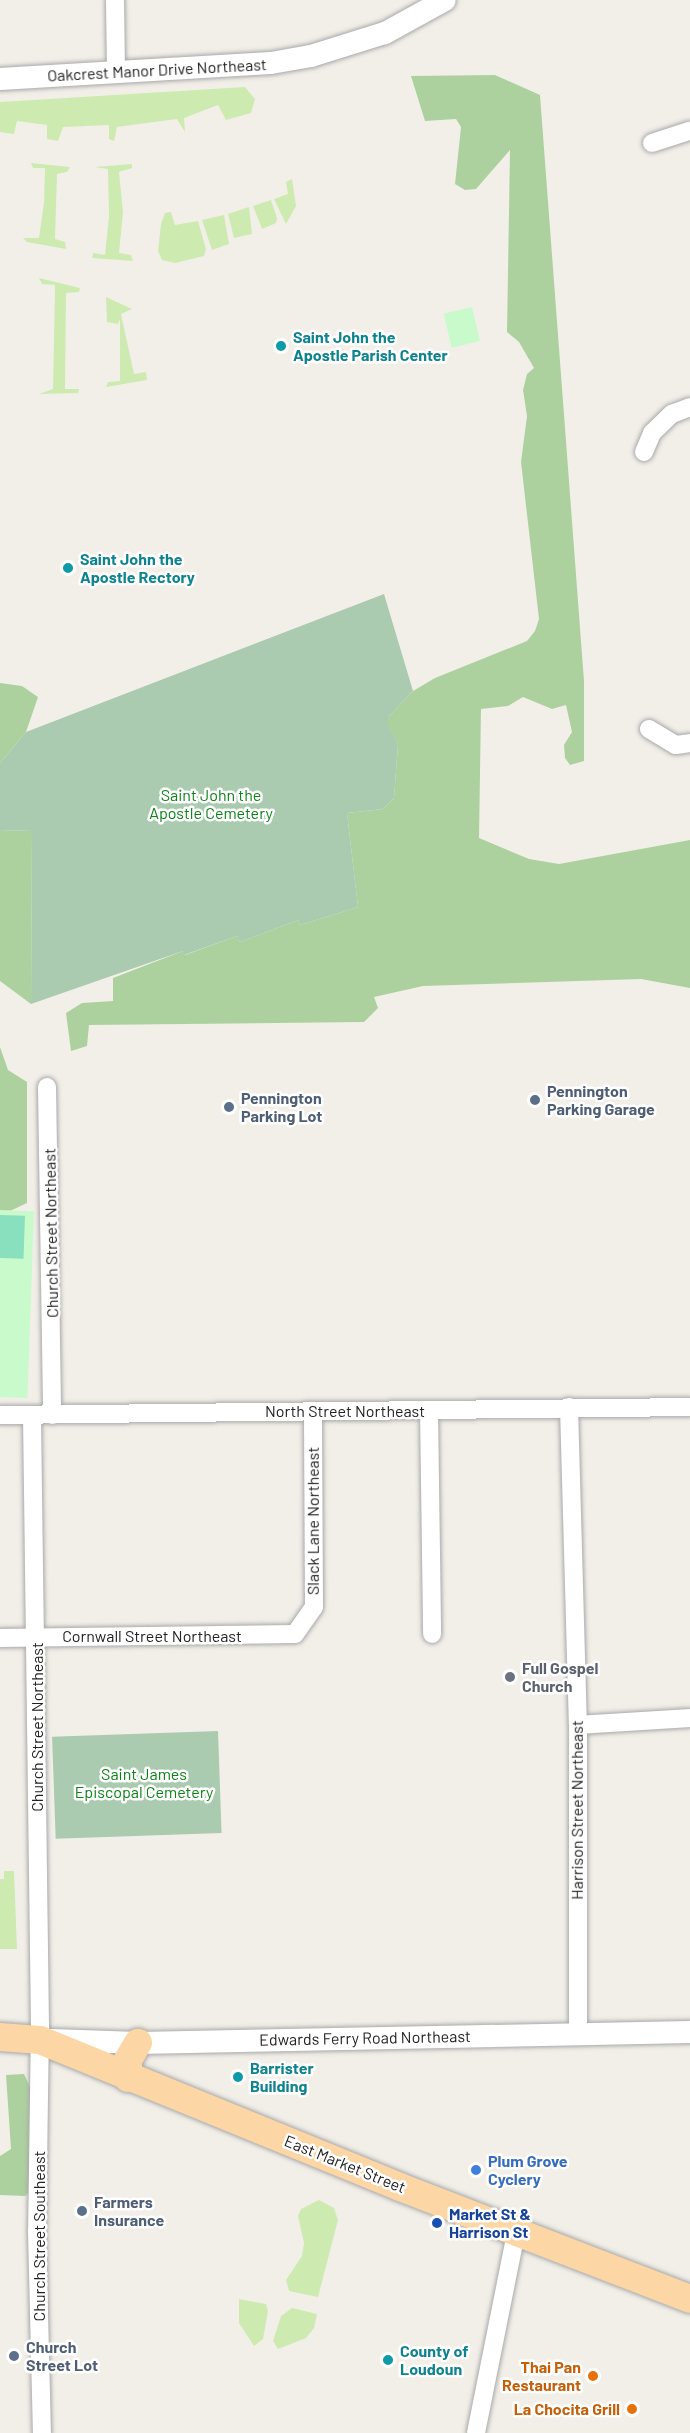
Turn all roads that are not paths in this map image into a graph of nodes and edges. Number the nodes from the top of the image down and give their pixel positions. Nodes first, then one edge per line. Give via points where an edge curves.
1 (115, 0) edge
2 (435, 3) edge
3 (116, 73) junction
4 (0, 79) edge
5 (690, 131) edge
6 (652, 143) dead end
7 (690, 407) edge
8 (644, 452) dead end
9 (649, 729) dead end
10 (690, 743) edge
11 (47, 1088) dead end
12 (569, 1407) junction
13 (690, 1407) edge
14 (429, 1410) junction
15 (313, 1411) junction
16 (0, 1415) edge
17 (32, 1415) junction
18 (52, 1415) junction
19 (303, 1628) joint
20 (432, 1634) dead end
21 (37, 1637) junction
22 (0, 1638) edge
23 (690, 1718) edge
24 (578, 1725) junction
25 (690, 2032) edge
26 (578, 2033) junction
27 (0, 2037) edge
28 (40, 2040) junction
29 (138, 2043) junction
30 (128, 2078) junction
31 (516, 2232) junction
32 (690, 2299) edge
33 (42, 2433) edge
34 (476, 2433) edge

1 - 3 street
2 - 3 street, Oakcrest Manor Drive Northeast via 385,33 311,56 225,68
3 - 4 street, Oakcrest Manor Drive Northeast
5 - 6 street
7 - 8 street via 672,414 652,433
9 - 10 street via 676,746
11 - 18 street, Church Street Northeast
12 - 13 street, North Street Northeast
12 - 14 street, North Street Northeast
12 - 24 street, Harrison Street Northeast
14 - 15 street, North Street Northeast
14 - 20 street
15 - 18 street, North Street Northeast
15 - 19 street, Slack Lane Northeast via 314,1607
16 - 17 street, North Street Northeast
17 - 18 street, North Street Northeast
17 - 21 street, Church Street Northeast
19 - 21 street, Cornwall Street Northeast via 286,1635
21 - 22 street, Cornwall Street Northeast
21 - 28 street, Church Street Northeast
23 - 24 street
24 - 26 street, Harrison Street Northeast
25 - 26 street, Edwards Ferry Road Northeast
26 - 29 street, Edwards Ferry Road Northeast
27 - 28 main road, East Market Street
28 - 29 street, Edwards Ferry Road Northeast
28 - 30 main road, East Market Street
28 - 33 street, Church Street Southeast via 37,2231
29 - 30 main road via 128,2060
30 - 31 main road, East Market Street
31 - 32 main road, East Market Street
31 - 34 street

